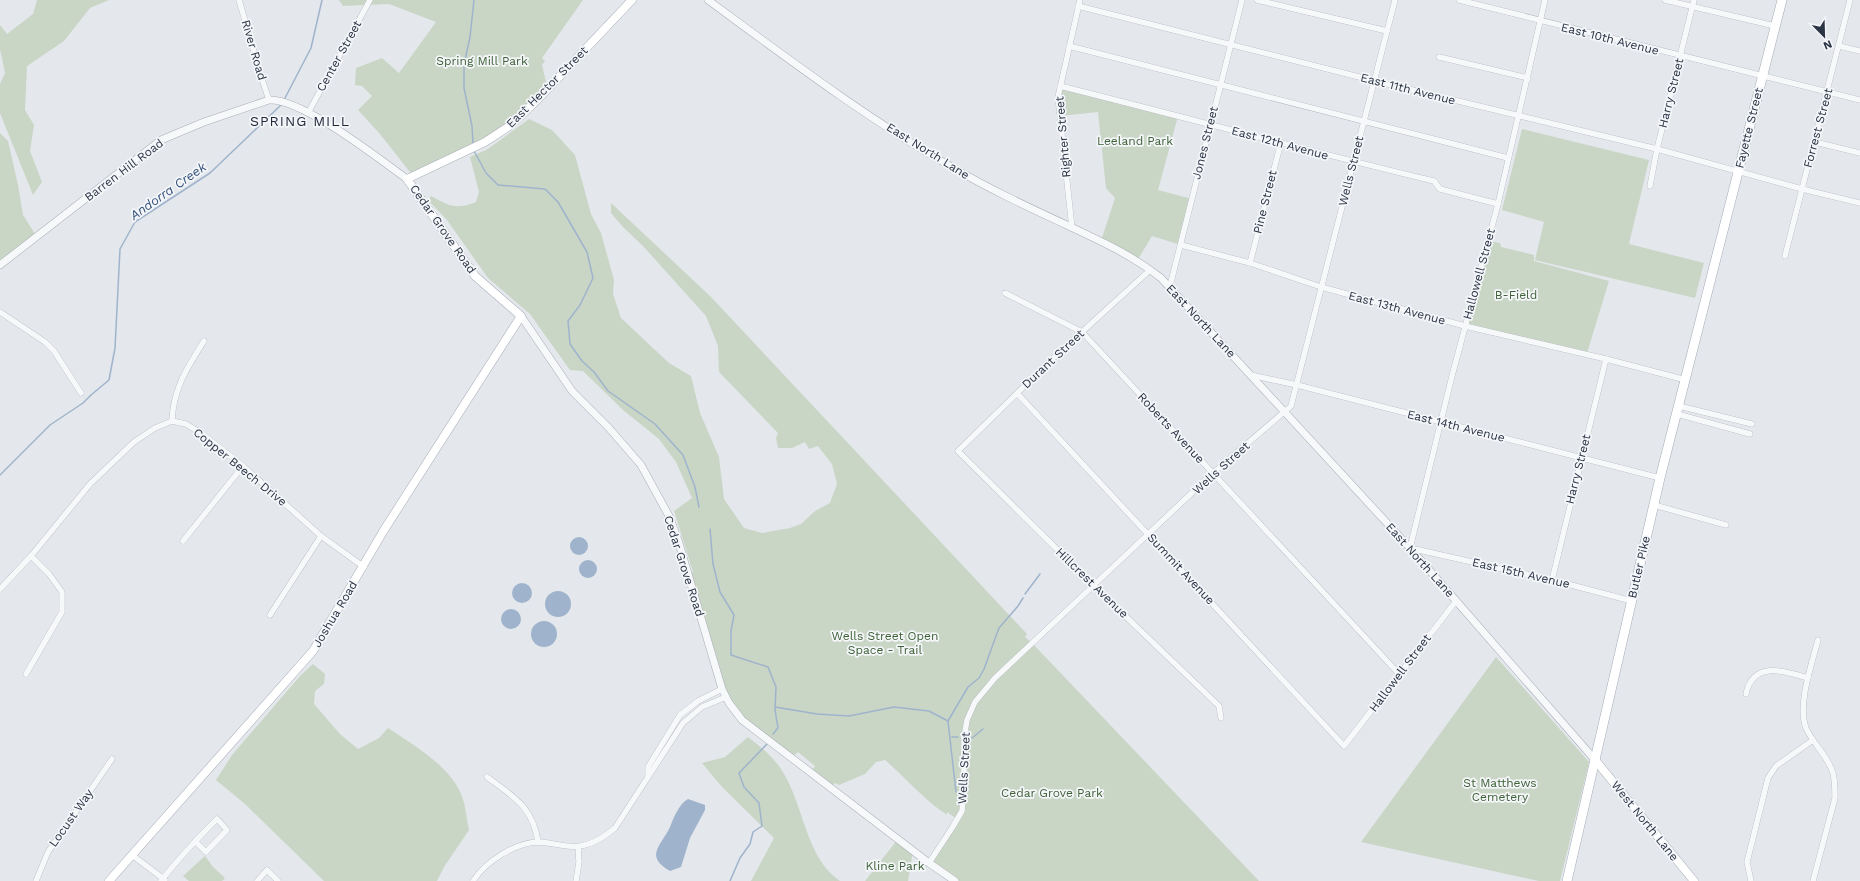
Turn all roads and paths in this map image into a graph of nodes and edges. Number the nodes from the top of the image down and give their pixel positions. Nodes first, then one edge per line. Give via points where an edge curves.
1 (239, 0) edge
2 (370, 0) edge
3 (632, 0) edge
4 (708, 0) edge
5 (1242, 0) edge
6 (1257, 0) edge
7 (1395, 0) edge
8 (1459, 0) edge
9 (1545, 0) edge
10 (1665, 0) edge
11 (1694, 0) edge
12 (1782, 0) edge
13 (1850, 0) edge
14 (1079, 3) edge
15 (1692, 7) junction
16 (1540, 21) junction
17 (1775, 26) junction
18 (1387, 31) junction
19 (1230, 45) junction
20 (1069, 46) junction
21 (1839, 46) junction
22 (1860, 51) edge
23 (1680, 56) junction
24 (1439, 57) dead end
25 (1762, 75) junction
26 (1528, 78) junction
27 (1375, 81) junction
28 (1220, 84) junction
29 (1060, 86) junction
30 (1828, 92) junction
31 (269, 100) junction
32 (1860, 100) edge
33 (308, 113) junction
34 (1517, 115) junction
35 (1364, 120) junction
36 (1210, 124) junction
37 (1281, 142) junction
38 (1815, 142) junction
39 (1656, 149) junction
40 (1860, 153) edge
41 (1508, 158) junction
42 (1354, 162) junction
43 (1739, 172) junction
44 (407, 179) junction
45 (1650, 186) dead end
46 (1802, 189) junction
47 (1860, 203) edge
48 (1498, 204) junction
49 (1072, 228) junction
50 (1181, 245) junction
51 (1716, 255) joint
52 (1786, 256) dead end
53 (1250, 263) junction
54 (0, 265) edge
55 (1150, 270) junction
56 (1170, 286) junction
57 (1320, 287) junction
58 (1005, 293) dead end
59 (0, 312) edge
60 (521, 316) junction
61 (1465, 326) junction
62 (1082, 332) junction
63 (204, 341) dead end
64 (1606, 359) junction
65 (1251, 375) junction
66 (1686, 380) junction
67 (1297, 385) junction
68 (1018, 393) junction
69 (81, 394) dead end
70 (1678, 410) junction
71 (1285, 412) junction
72 (172, 421) junction
73 (1441, 422) junction
74 (1752, 424) dead end
75 (1750, 434) dead end
76 (958, 451) joint
77 (1581, 456) junction
78 (243, 466) junction
79 (1213, 473) junction
80 (1660, 478) junction
81 (1654, 505) junction
82 (1726, 525) dead end
83 (321, 536) junction
84 (1149, 536) junction
85 (183, 541) dead end
86 (1410, 548) junction
87 (31, 556) junction
88 (364, 566) junction
89 (1552, 580) junction
90 (1094, 586) junction
91 (0, 589) edge
92 (1632, 600) junction
93 (1456, 601) junction
94 (270, 615) dead end
95 (1818, 640) dead end
96 (26, 674) dead end
97 (1400, 675) junction
98 (1808, 678) junction
99 (722, 689) junction
100 (1746, 694) dead end
101 (726, 697) junction
102 (1221, 718) dead end
103 (1813, 740) junction
104 (1344, 746) joint
105 (112, 759) dead end
106 (1596, 761) junction
107 (648, 775) junction
108 (487, 777) dead end
109 (195, 841) junction
110 (538, 842) junction
111 (578, 846) junction
112 (132, 855) junction
113 (929, 863) junction
114 (163, 880) edge
115 (36, 881) edge
116 (109, 881) edge
117 (257, 881) edge
118 (278, 881) edge
119 (473, 881) edge
120 (576, 881) edge
121 (955, 881) edge
122 (1567, 881) edge
123 (1694, 881) edge
124 (1751, 881) edge
125 (1813, 881) edge

1 - 31 street, River Road
2 - 33 street, Center Street
3 - 44 main road, East Hector Street via 511,125 485,142
4 - 49 street, East North Lane via 786,58 949,166
5 - 19 street, Jones Street
6 - 18 street
7 - 18 street, Wells Street
8 - 16 street, East 10th Avenue
9 - 16 street, Hallowell Street
10 - 15 street
11 - 15 street, Harry Street
12 - 17 main road, Fayette Street
13 - 21 street, Forrest Street
14 - 19 street, East 11th Avenue
14 - 20 street, Righter Street
15 - 17 street
15 - 23 street, Harry Street
16 - 23 street, East 10th Avenue
16 - 26 street, Hallowell Street
17 - 25 main road, Fayette Street
18 - 27 street, Wells Street
19 - 27 street, East 11th Avenue
19 - 28 street, Jones Street
20 - 28 street
20 - 29 street, Righter Street
21 - 22 street
21 - 30 street, Forrest Street
23 - 25 street, East 10th Avenue
23 - 39 street, Harry Street
24 - 26 street
25 - 30 street, East 10th Avenue
25 - 43 main road, Fayette Street
26 - 34 street, Hallowell Street
27 - 34 street, East 11th Avenue
27 - 35 street, Wells Street
28 - 35 street
28 - 36 street, Jones Street
29 - 36 street, East 12th Avenue
29 - 49 street, Righter Street via 1058,107
30 - 32 street, East 10th Avenue
30 - 38 street, Forrest Street
31 - 33 street, Barren Hill Road via 280,101
31 - 54 street, Barren Hill Road via 204,122 156,143
33 - 44 street, Barren Hill Road via 336,129
34 - 39 street, East 11th Avenue
34 - 41 street, Hallowell Street
35 - 41 street
35 - 42 street, Wells Street
36 - 37 street, East 12th Avenue
36 - 50 street, Jones Street
37 - 42 street, East 12th Avenue
37 - 53 street, Pine Street
38 - 40 street
38 - 46 street, Forrest Street
39 - 43 street, East 11th Avenue
39 - 45 street, Harry Street
41 - 48 street, Hallowell Street
42 - 48 street, East 12th Avenue via 1434,181 1440,188
42 - 57 street, Wells Street
43 - 46 street, East 11th Avenue
43 - 51 main road, Fayette Street
44 - 60 main road, Cedar Grove Road via 475,276
46 - 47 street, East 11th Avenue
46 - 52 street, Forrest Street
48 - 61 street, Hallowell Street
49 - 55 street, East North Lane via 1119,250
50 - 53 street, East 13th Avenue
50 - 56 street, Jones Street
51 - 66 main road, Butler Pike
53 - 57 street, East 13th Avenue
55 - 56 street, East North Lane
55 - 62 street, Durant Street
56 - 65 street, East North Lane
57 - 61 street, East 13th Avenue
57 - 67 street, Wells Street
58 - 62 street, Roberts Avenue
59 - 69 street via 45,342 54,351
60 - 88 main road, Joshua Road
60 - 99 street, Cedar Grove Road via 572,391 641,465 669,516
61 - 64 street, East 13th Avenue
61 - 73 street, Hallowell Street
62 - 68 street, Durant Street
62 - 79 street, Roberts Avenue
63 - 72 street via 178,388 172,404
64 - 66 street, East 13th Avenue
64 - 77 street, Harry Street
65 - 67 street, East 14th Avenue
65 - 71 street, East North Lane
66 - 70 main road, Butler Pike
67 - 71 street, Wells Street via 1291,406
67 - 73 street, East 14th Avenue
68 - 76 street, Durant Street
68 - 84 street, Summit Avenue
70 - 74 street
70 - 75 street
70 - 80 main road, Butler Pike
71 - 79 street, Wells Street
71 - 86 street, East North Lane
72 - 78 street, Copper Beech Drive via 186,424 201,432
72 - 87 street via 155,428 134,442 90,484
73 - 77 street, East 14th Avenue
73 - 86 street, Hallowell Street
76 - 90 street, Hillcrest Avenue
77 - 80 street, East 14th Avenue
77 - 89 street, Harry Street
78 - 83 street, Copper Beech Drive
78 - 85 street
79 - 84 street, Wells Street
79 - 97 street, Roberts Avenue
80 - 81 main road, Butler Pike
81 - 82 street
81 - 92 main road, Butler Pike
83 - 88 street, Copper Beech Drive
83 - 94 street
84 - 90 street, Wells Street
84 - 104 street, Summit Avenue
86 - 89 street, East 15th Avenue
86 - 93 street, East North Lane
87 - 91 street
87 - 96 street via 62,592 62,612
88 - 112 main road, Joshua Road via 312,651
89 - 92 street, East 15th Avenue
90 - 102 street, Hillcrest Avenue via 1219,706
90 - 113 street, Wells Street via 995,678 975,702 967,720 964,738 962,811
92 - 106 main road, Butler Pike
93 - 97 street, Hallowell Street
93 - 106 street, East North Lane
95 - 98 street
97 - 104 street, Hallowell Street
98 - 100 street via 1779,670 1768,671 1754,676
98 - 103 street via 1803,717
99 - 101 street, Cedar Grove Road
99 - 107 street via 698,701 680,715 648,767
101 - 107 street via 702,707 683,723 654,770
101 - 113 street, Cedar Grove Road via 742,720
103 - 124 street via 1776,766 1768,778 1747,862
103 - 125 street via 1833,772 1835,798
105 - 115 street, Locust Way via 48,852
106 - 122 main road, Butler Pike
106 - 123 main road, West North Lane
107 - 111 street via 615,828 604,837
108 - 110 street via 523,804 533,820
109 - 109 street via 206,852 227,830 217,819
109 - 114 street
110 - 111 street
110 - 119 street via 489,862
111 - 120 street
112 - 114 street
112 - 116 main road, Joshua Road
113 - 121 street, Cedar Grove Road
117 - 118 street via 267,870

